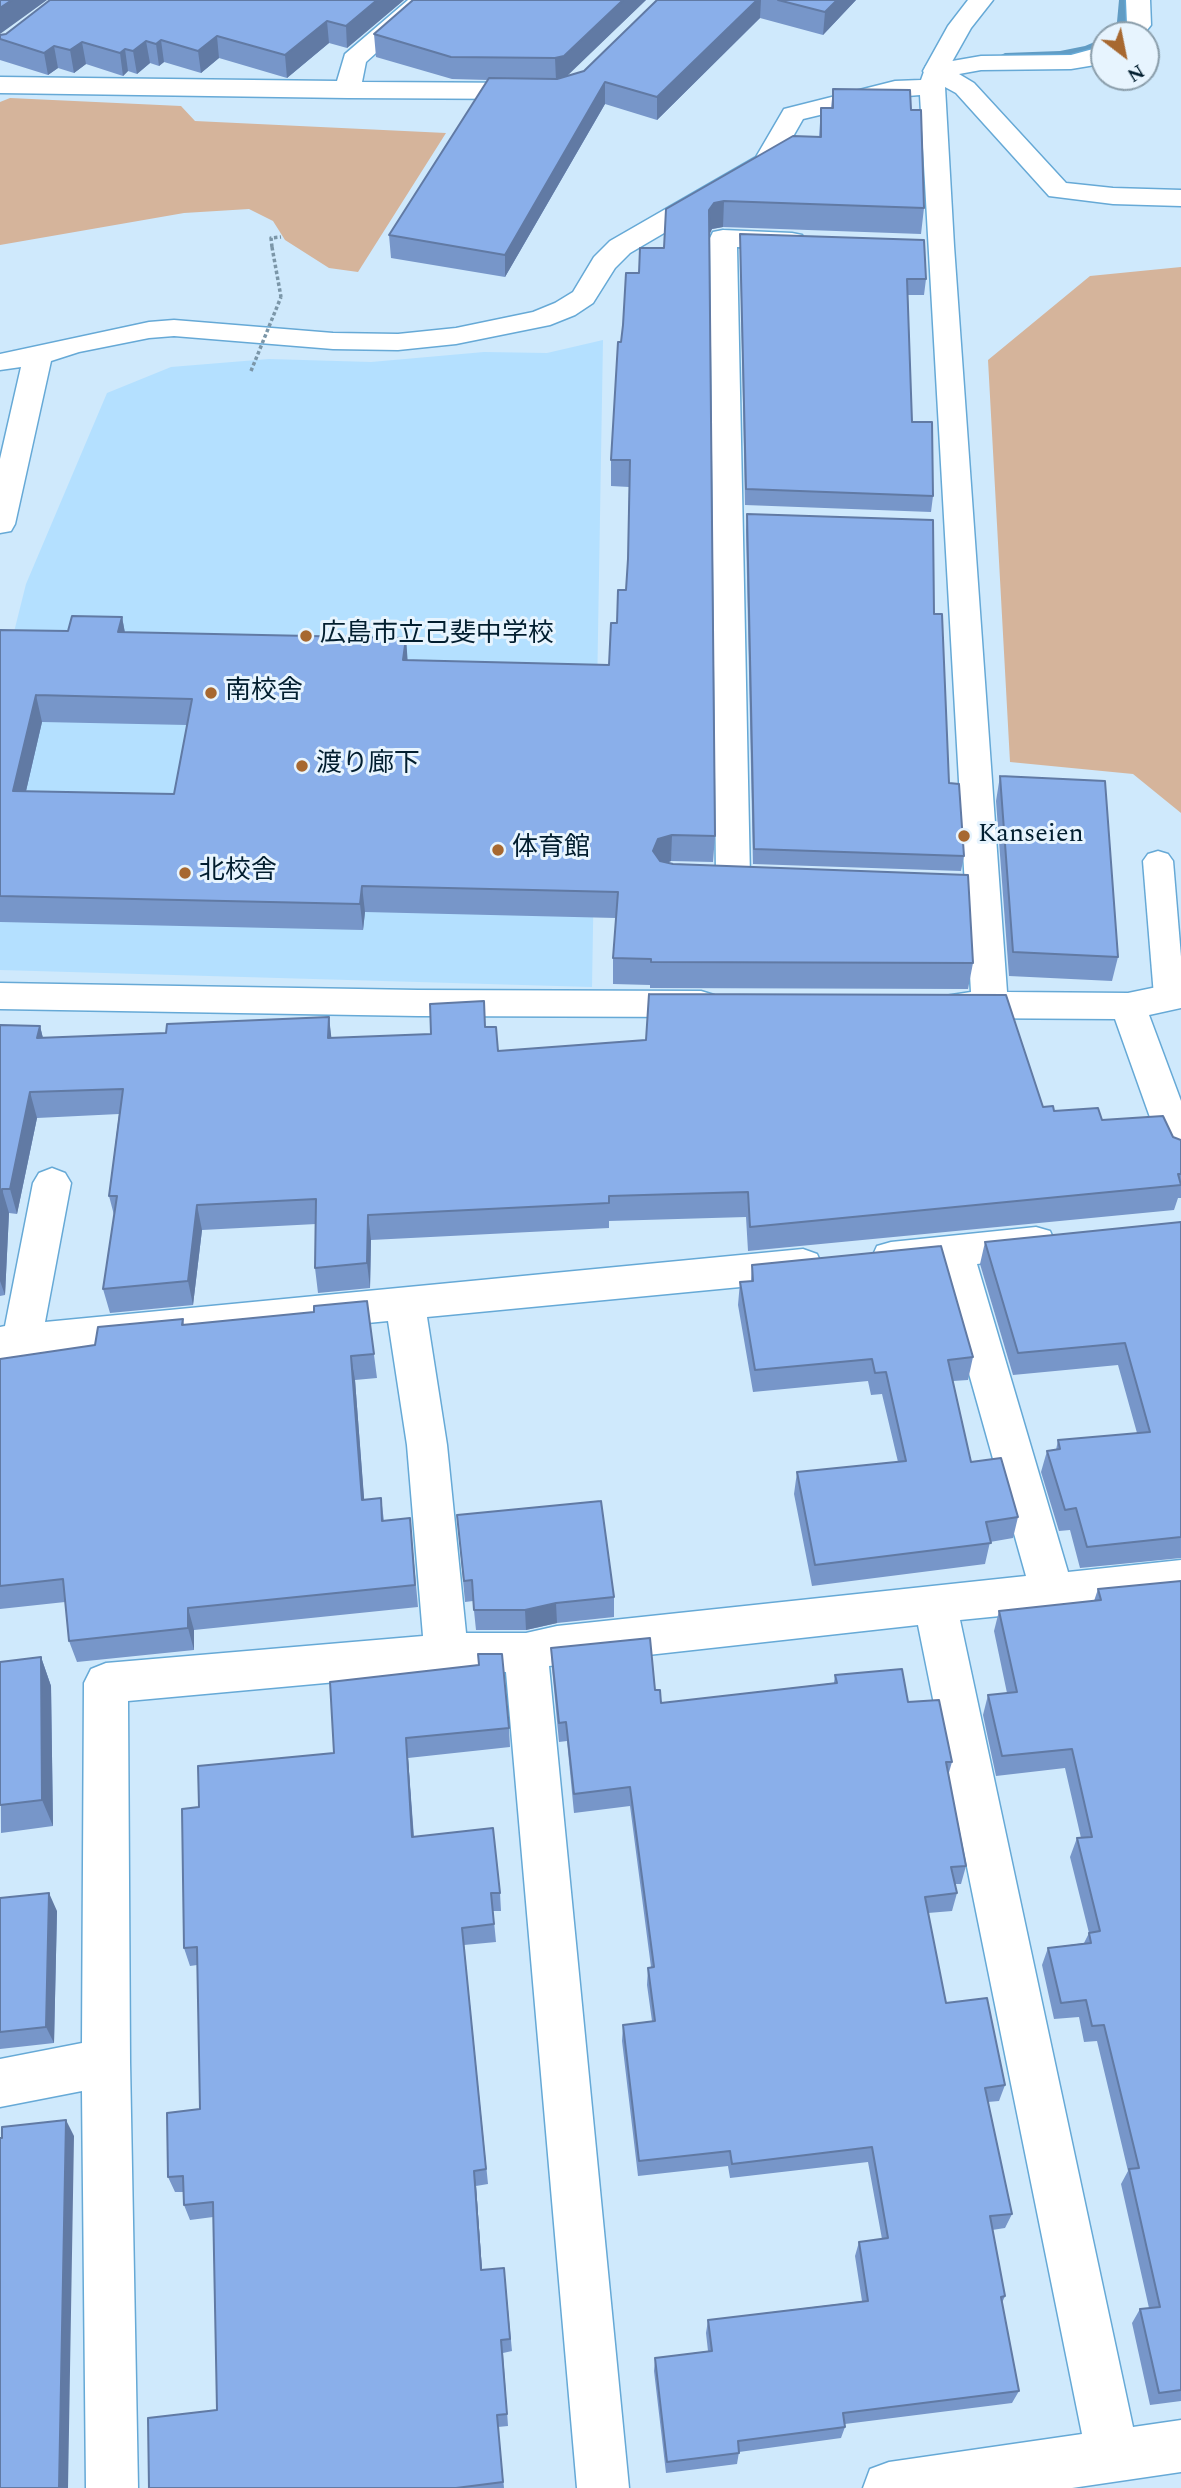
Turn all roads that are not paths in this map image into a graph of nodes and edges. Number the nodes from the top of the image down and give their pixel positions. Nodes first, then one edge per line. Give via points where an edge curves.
1 (423, 0) edge
2 (981, 0) edge
3 (1138, 0) edge
4 (1139, 21) edge
5 (1090, 59) edge
6 (934, 79) junction
7 (0, 85) edge
8 (348, 90) junction
9 (557, 91) edge
10 (1181, 198) edge
11 (818, 242) edge
12 (38, 356) junction
13 (0, 362) edge
14 (0, 524) edge
15 (1158, 861) dead end
16 (697, 877) edge
17 (0, 996) edge
18 (1175, 996) edge
19 (736, 1004) edge
20 (929, 1005) edge
21 (990, 1005) junction
22 (1128, 1006) junction
23 (1181, 1151) edge
24 (52, 1183) dead end
25 (1074, 1238) edge
26 (954, 1251) junction
27 (405, 1303) junction
28 (11, 1342) edge
29 (1181, 1580) edge
30 (1052, 1591) junction
31 (935, 1604) junction
32 (526, 1652) junction
33 (446, 1653) junction
34 (106, 2062) junction
35 (0, 2084) edge
36 (1181, 2446) edge
37 (1113, 2455) junction
38 (112, 2488) edge
39 (603, 2488) edge
40 (889, 2488) edge

1 - 8 street via 354,59
2 - 6 street via 960,26
3 - 4 street
5 - 6 street via 981,62
6 - 10 street via 965,88 1058,190
6 - 12 street via 793,114 766,162 620,247 604,262 583,297 540,319 398,342 174,328 73,345
6 - 21 street via 927,245 968,887
7 - 8 street
8 - 9 street
11 - 16 street via 723,238 742,517 747,879
12 - 13 street
12 - 14 street
15 - 18 lane
17 - 19 street
18 - 22 street
20 - 21 street
21 - 22 street
22 - 23 street
24 - 28 street
25 - 26 street
26 - 27 street
26 - 30 street
27 - 28 street
27 - 33 street via 427,1446
29 - 30 street
30 - 31 street
31 - 32 street
31 - 37 street
32 - 33 street
32 - 39 street
33 - 34 street via 106,1683
34 - 35 street
34 - 38 street
36 - 37 street
37 - 40 street

